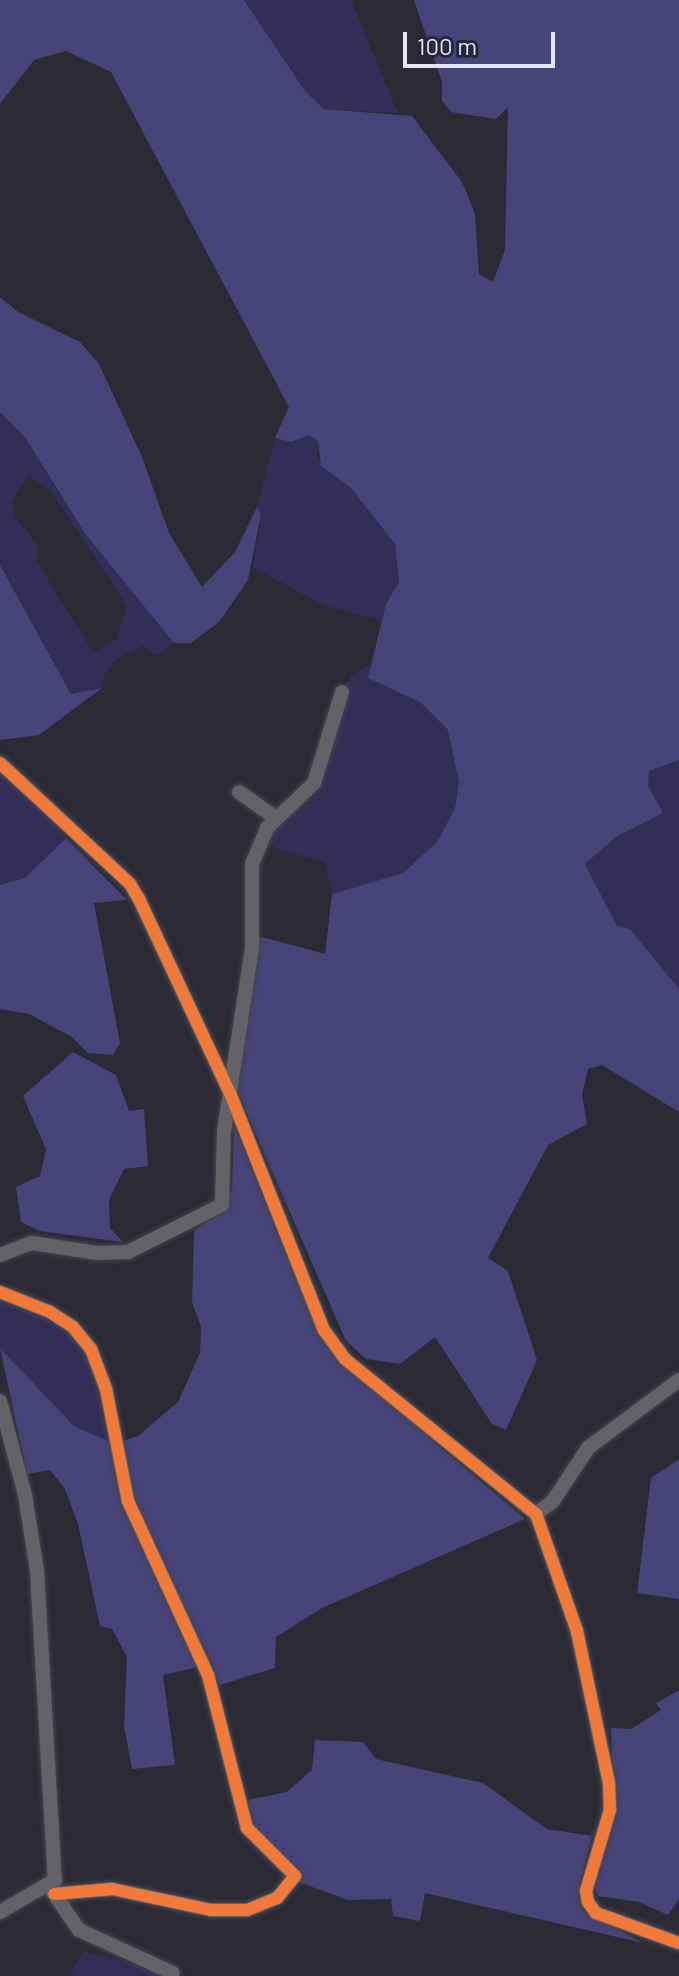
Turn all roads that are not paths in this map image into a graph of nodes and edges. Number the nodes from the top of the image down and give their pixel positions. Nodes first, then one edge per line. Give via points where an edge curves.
1 (342, 692) dead end
2 (0, 763) edge
3 (239, 792) dead end
4 (276, 818) junction
5 (230, 1093) junction
6 (0, 1255) edge
7 (0, 1292) edge
8 (679, 1380) edge
9 (0, 1401) edge
10 (536, 1514) junction
11 (52, 1890) junction
12 (0, 1912) edge
13 (679, 1943) edge
14 (173, 1973) dead end

1 - 4 street via 314,783
2 - 5 street via 130,884
3 - 4 street
4 - 5 street via 252,864 252,947
5 - 6 street via 225,1197 217,1210 128,1252 32,1243
5 - 10 street via 324,1330 345,1359
7 - 11 street via 50,1312 91,1349 106,1389 128,1501 208,1675 247,1828 295,1876 277,1898 247,1910 211,1910 112,1889
8 - 10 street via 588,1448 553,1501
9 - 11 street via 25,1495 37,1571
10 - 13 street via 577,1631 609,1783 610,1810 586,1891 588,1902 596,1913
11 - 12 street
11 - 14 street via 79,1930

